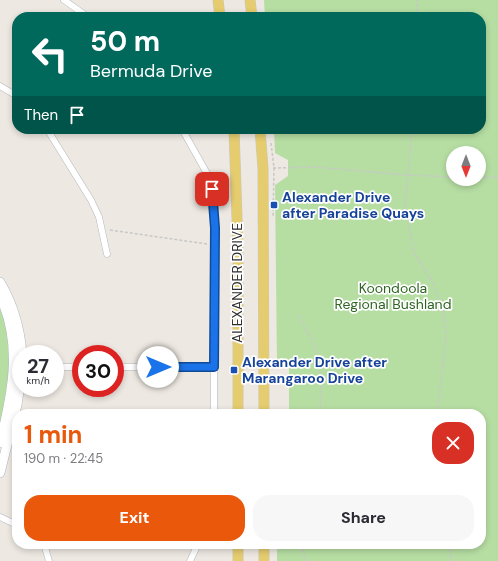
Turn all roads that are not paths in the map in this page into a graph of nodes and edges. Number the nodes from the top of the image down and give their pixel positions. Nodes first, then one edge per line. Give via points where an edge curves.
1 (64, 0) edge
2 (218, 0) edge
3 (250, 0) edge
4 (81, 12) edge
5 (219, 12) edge
6 (251, 12) edge
7 (0, 86) edge
8 (12, 93) edge
9 (50, 134) edge
10 (185, 134) edge
11 (234, 134) edge
12 (260, 134) edge
13 (107, 254) dead end
14 (0, 282) edge
15 (0, 296) edge
16 (13, 345) edge
17 (20, 345) edge
18 (124, 367) edge
19 (214, 367) junction
20 (12, 390) edge
21 (18, 397) edge
22 (16, 409) edge
23 (214, 409) edge
24 (238, 409) edge
25 (264, 409) edge
26 (12, 425) edge
27 (0, 444) edge
28 (0, 473) edge
29 (0, 517) edge
30 (12, 523) edge
31 (46, 549) edge
32 (196, 549) edge
33 (238, 549) edge
34 (264, 549) edge
35 (49, 561) edge
36 (190, 561) edge
37 (238, 561) edge
38 (264, 561) edge

1 - 4 street
2 - 5 main road
3 - 6 main road
7 - 8 street
9 - 13 street via 91,200 99,217
10 - 19 street via 209,177 214,206
11 - 24 main road, ALEXANDER DRIVE via 238,248
12 - 25 main road, ALEXANDER DRIVE via 263,168
14 - 17 street via 15,315
15 - 16 street
18 - 19 street
19 - 23 street
20 - 27 street
21 - 22 street
26 - 28 street
29 - 30 street
31 - 35 street
32 - 36 street
33 - 37 main road
34 - 38 main road

